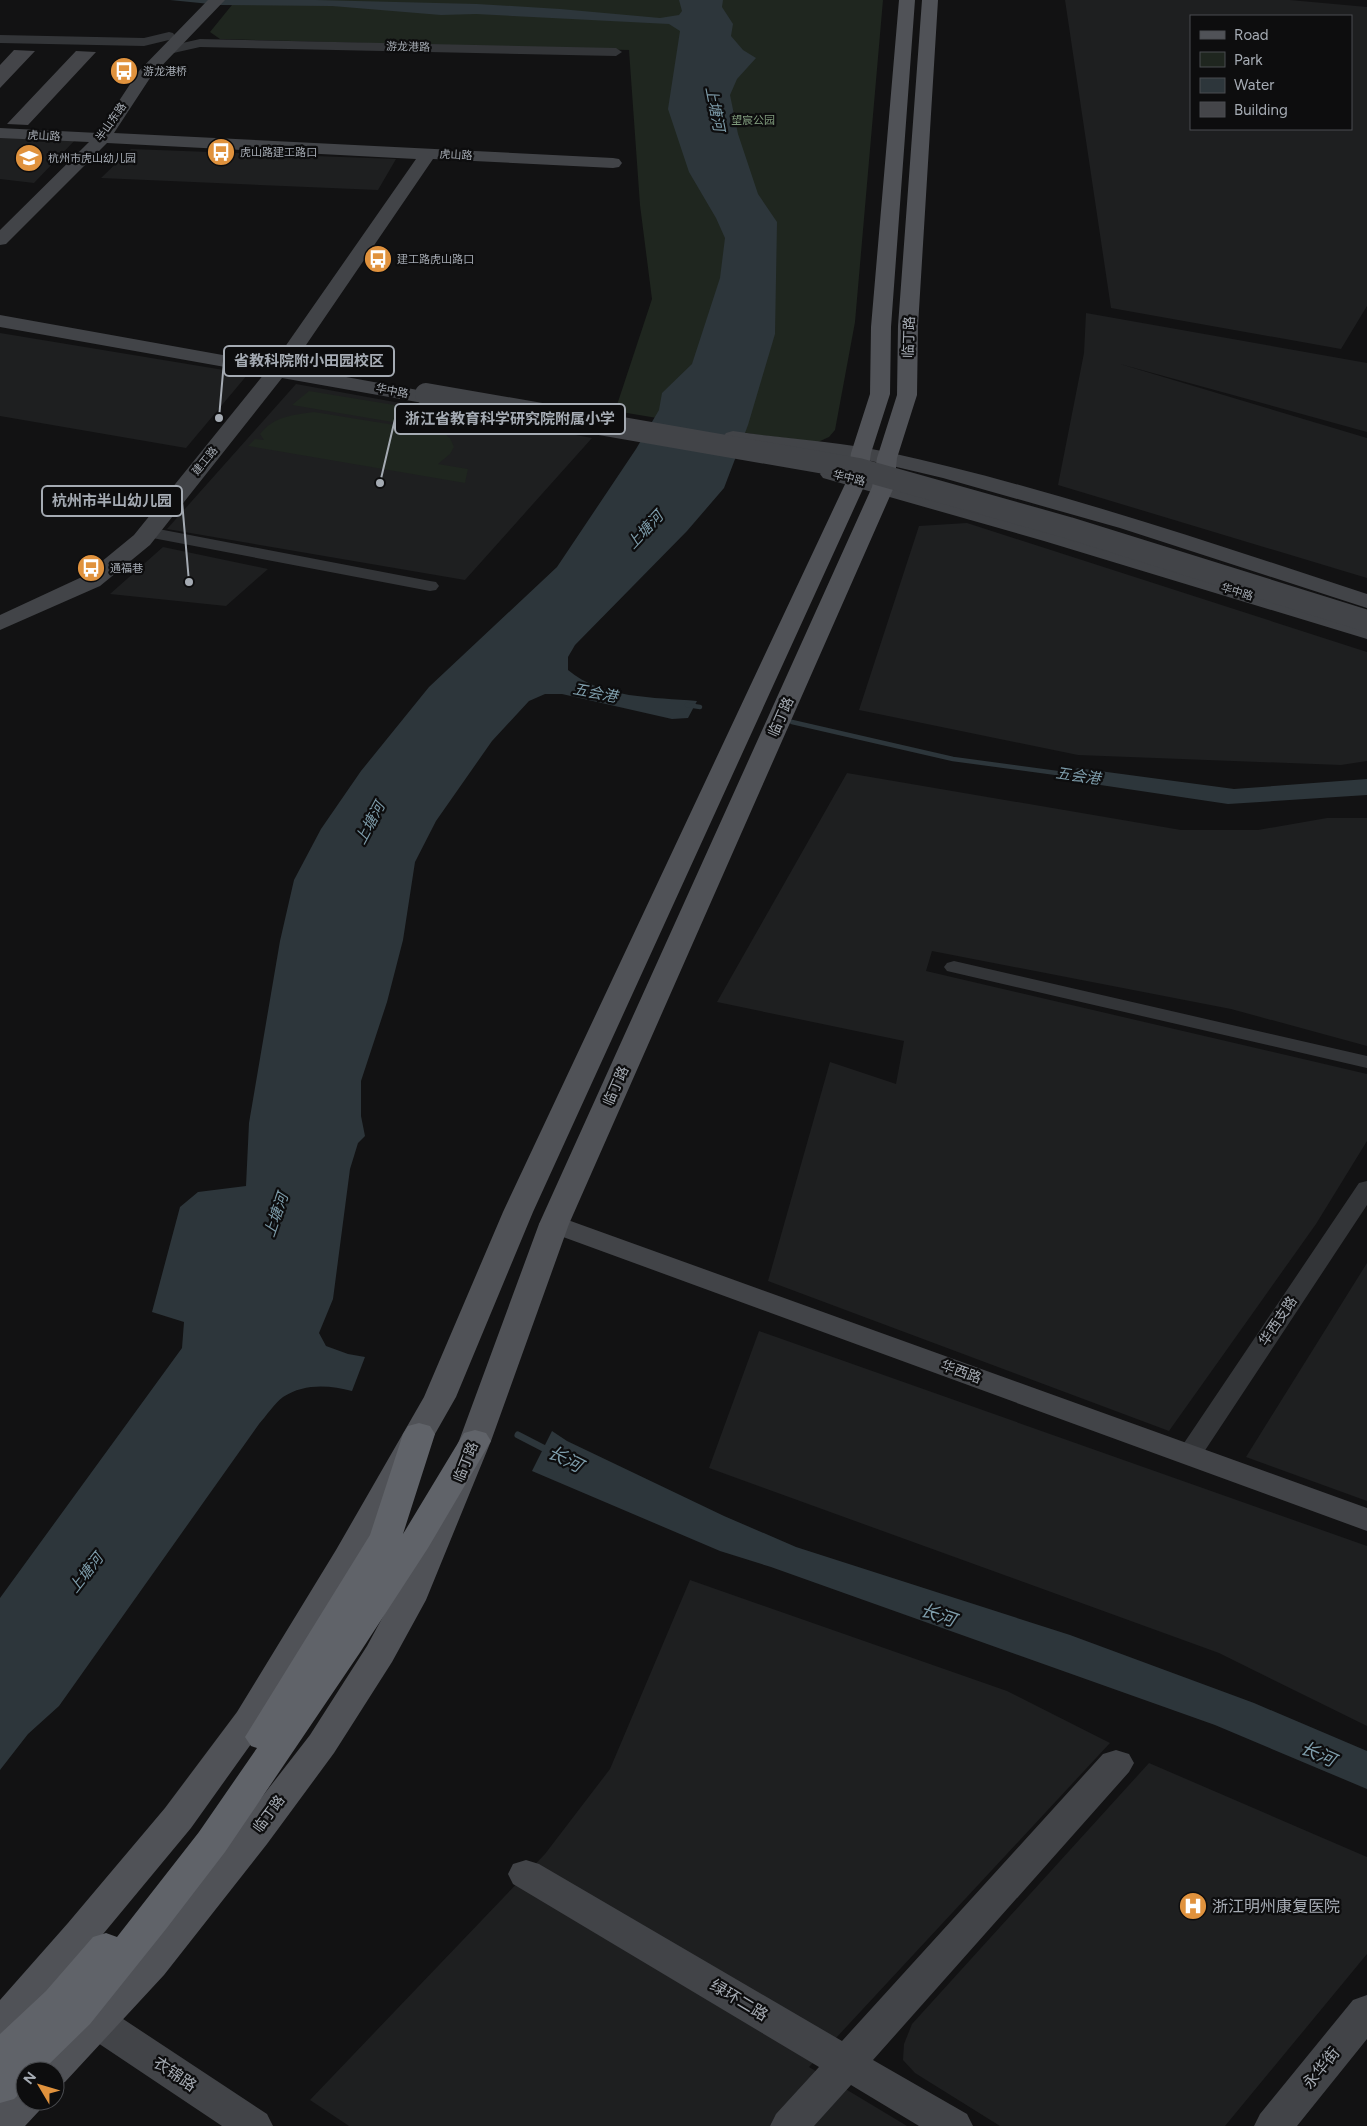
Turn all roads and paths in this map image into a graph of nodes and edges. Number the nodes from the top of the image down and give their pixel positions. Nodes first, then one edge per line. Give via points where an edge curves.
1 (907, 0) edge
2 (930, 0) edge
3 (209, 3) edge
4 (186, 32) junction
5 (0, 39) edge
6 (200, 43) junction
7 (159, 44) junction
8 (616, 52) dead end
9 (0, 133) edge
10 (77, 138) junction
11 (102, 139) junction
12 (65, 151) dead end
13 (428, 154) junction
14 (613, 163) dead end
15 (14, 204) dead end
16 (0, 218) edge
17 (0, 240) edge
18 (0, 308) edge
19 (0, 321) edge
20 (283, 365) junction
21 (325, 372) junction
22 (751, 448) junction
23 (861, 453) junction
24 (887, 458) junction
25 (857, 480) junction
26 (883, 487) junction
27 (148, 532) junction
28 (430, 586) dead end
29 (1366, 617) edge
30 (0, 624) edge
31 (954, 966) dead end
32 (1367, 1062) edge
33 (1367, 1188) edge
34 (554, 1224) junction
35 (419, 1434) junction
36 (475, 1441) junction
37 (1189, 1455) junction
38 (1367, 1520) edge
39 (401, 1538) junction
40 (1116, 1763) dead end
41 (526, 1874) dead end
42 (1367, 2011) edge
43 (97, 2022) junction
44 (0, 2026) edge
45 (0, 2058) edge
46 (60, 2061) edge
47 (846, 2063) junction
48 (0, 2088) edge
49 (15, 2110) edge
50 (0, 2126) edge
51 (253, 2126) edge
52 (790, 2126) edge
53 (953, 2126) edge
54 (1274, 2126) edge

1 - 23 main road, 临丁路 via 881,327 880,394
2 - 24 main road, 临丁路 via 908,326 907,395
3 - 4 main road, 半山东路
3 - 7 main road, 半山东路
4 - 6 street
4 - 7 main road, 半山东路
5 - 7 street, 游龙港路
6 - 7 street, 游龙港路
6 - 8 street, 游龙港路
7 - 10 main road, 半山东路
7 - 11 main road, 半山东路 via 144,75
9 - 10 main road, 虎山路
10 - 11 main road, 虎山路
10 - 12 main road, 半山东路
11 - 13 main road, 虎山路
11 - 17 main road, 半山东路
13 - 14 main road, 虎山路
13 - 20 main road, 建工路
15 - 16 main road
18 - 20 main road, 华中路
19 - 20 main road, 华中路
20 - 21 main road, 华中路
20 - 27 main road, 建工路
21 - 22 main road, 华中路
21 - 29 main road, 华中路, bridge via 859,469
22 - 23 main road, 华中路
22 - 25 main road, 华中路
23 - 24 main road, 华中路
23 - 25 main road, 临丁路
24 - 26 main road, 临丁路
24 - 29 main road, 华中路 via 1147,529
25 - 26 main road, 华中路
25 - 35 main road, 临丁路 via 518,1212 440,1396
26 - 29 main road, 华中路 via 1104,551
26 - 34 main road, 临丁路
27 - 28 street
27 - 30 main road, 建工路 via 92,582
31 - 32 street
33 - 37 street, 华西支路
34 - 36 main road, 临丁路
34 - 37 main road, 华西路
35 - 39 highway
35 - 44 main road, 临丁路 via 249,1721 178,1818
36 - 39 highway
36 - 43 main road, 临丁路 via 408,1600 380,1653 322,1744 151,1964
37 - 38 main road, 华西路
39 - 45 highway via 151,1895 59,2002
39 - 48 highway via 271,1758 212,1842 76,2013
40 - 47 main road
41 - 47 main road, 绿环二路
42 - 54 main road, 永华街
43 - 46 main road, 临丁路
43 - 51 main road, 衣锦路
47 - 52 main road
47 - 53 main road, 绿环二路
49 - 50 main road

